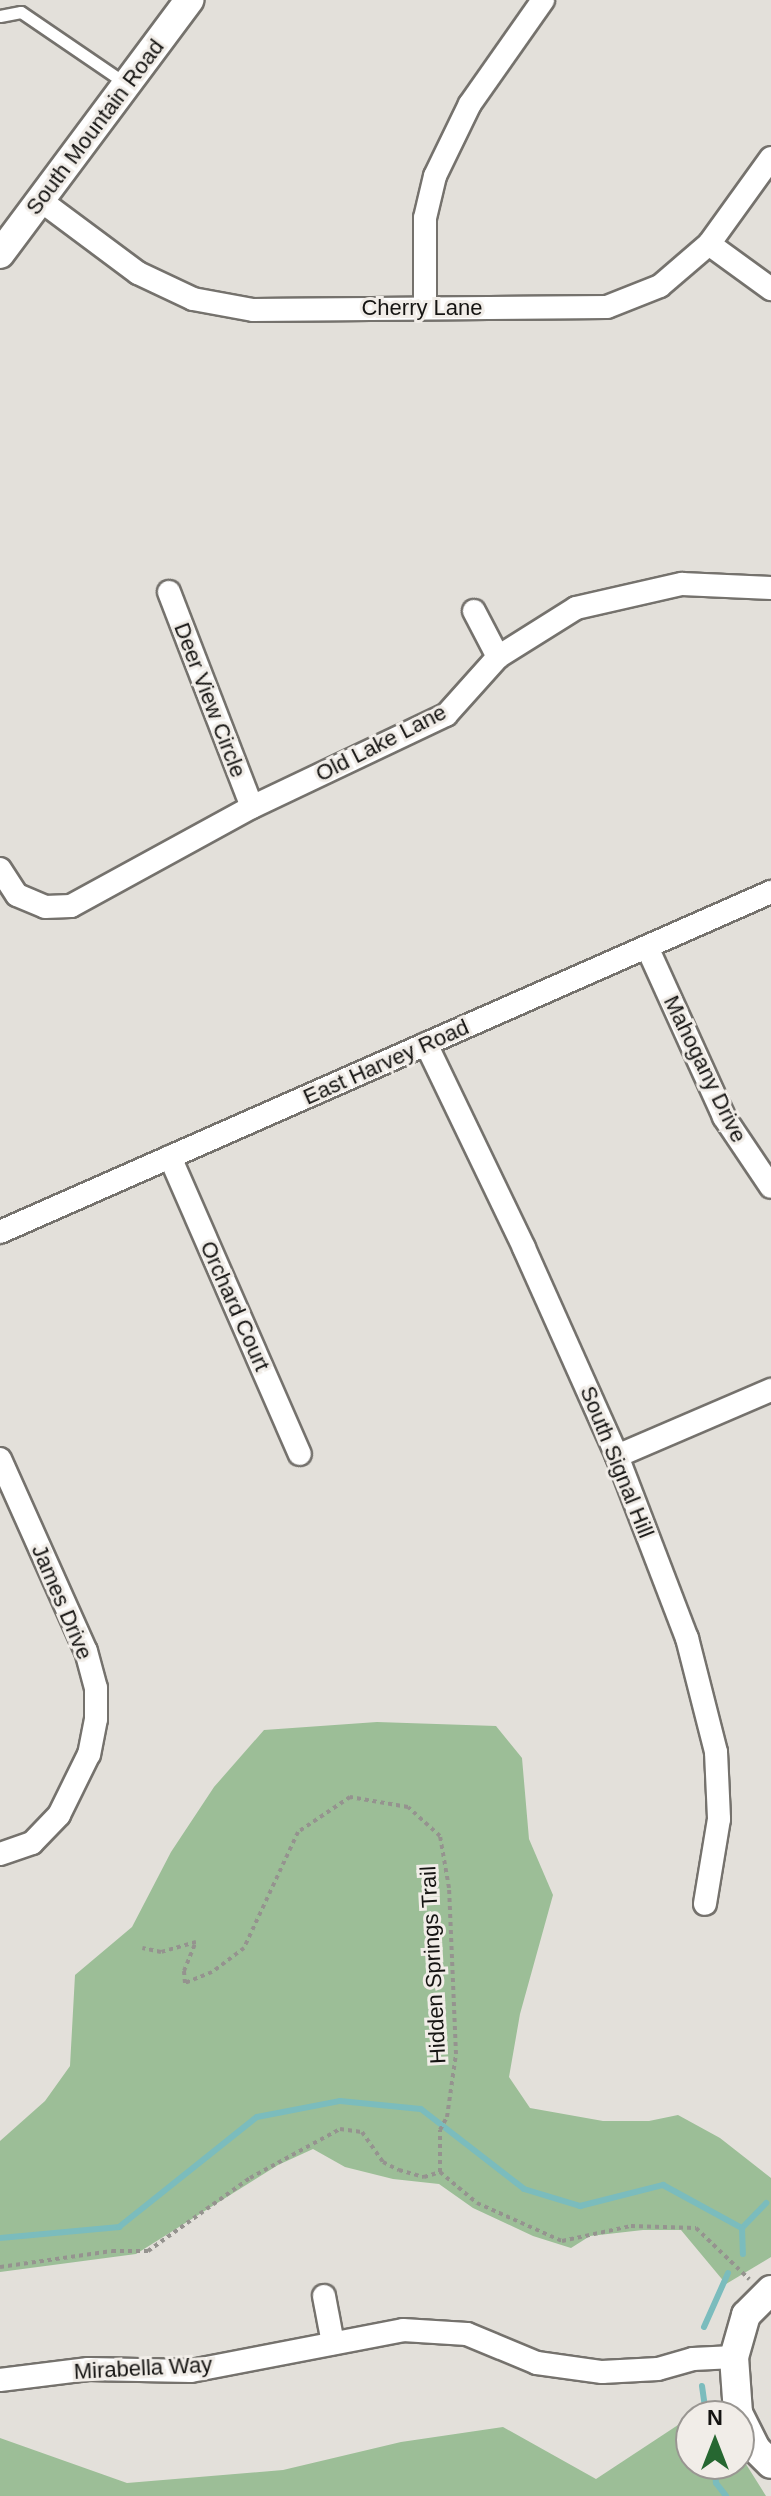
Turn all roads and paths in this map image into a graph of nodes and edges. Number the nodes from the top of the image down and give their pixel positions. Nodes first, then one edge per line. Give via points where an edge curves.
1 (189, 0) edge
2 (543, 0) edge
3 (0, 16) edge
4 (126, 83) junction
5 (771, 158) edge
6 (40, 200) junction
7 (709, 244) junction
8 (0, 254) edge
9 (771, 289) edge
10 (425, 308) junction
11 (771, 588) edge
12 (169, 592) dead end
13 (474, 611) dead end
14 (498, 657) junction
15 (252, 807) junction
16 (0, 869) edge
17 (771, 892) edge
18 (647, 947) junction
19 (426, 1044) junction
20 (170, 1157) junction
21 (771, 1187) edge
22 (0, 1232) edge
23 (771, 1390) edge
24 (300, 1454) dead end
25 (617, 1456) junction
26 (0, 1459) edge
27 (0, 1854) edge
28 (705, 1904) dead end
29 (142, 1948) dead end
30 (440, 2172) junction
31 (0, 2267) edge
32 (768, 2292) edge
33 (324, 2296) dead end
34 (333, 2343) junction
35 (734, 2357) junction
36 (0, 2380) edge
37 (771, 2464) edge

1 - 4 street, South Mountain Road
2 - 10 street via 470,104 435,176 425,218
3 - 4 lane via 21,12
4 - 6 street, South Mountain Road
5 - 7 street, Cherry Lane
6 - 8 street, South Mountain Road
6 - 10 street, Cherry Lane via 138,273 193,299 253,310
7 - 9 street
7 - 10 street, Cherry Lane via 660,286 607,307
11 - 14 street, Old Lake Lane via 682,584 591,605 541,628
12 - 15 street, Deer View Circle
13 - 14 street
14 - 15 street, Old Lake Lane via 446,715
15 - 16 street, Old Lake Lane via 71,906 45,907 17,895
17 - 18 street, East Harvey Road
18 - 19 street, East Harvey Road
18 - 21 street, Mahogany Drive via 724,1117
19 - 20 street, East Harvey Road
19 - 25 street, South Signal Hill
20 - 22 street, East Harvey Road
20 - 24 street, Orchard Court
23 - 25 street
25 - 28 street, South Signal Hill via 687,1638 716,1752 719,1819
26 - 27 street, James Drive via 86,1651 96,1688 96,1719 89,1754 59,1815 32,1843
29 - 30 path, Hidden Springs Trail via 161,1952 196,1942 184,1971 185,1983 212,1972 244,1948 298,1832 350,1797 408,1807 440,1836 449,1888 456,2054 447,2117 440,2130
30 - 31 path via 424,2177 399,2170 383,2162 362,2132 340,2129 252,2177 148,2251
30 - 32 path via 477,2203 562,2241 645,2224 696,2228
32 - 35 street via 746,2315
33 - 34 street
34 - 35 street, Mirabella Way via 403,2330 437,2330 467,2334 537,2363 602,2372
34 - 36 street, Mirabella Way via 191,2371 88,2369
35 - 37 street via 738,2413 756,2449

